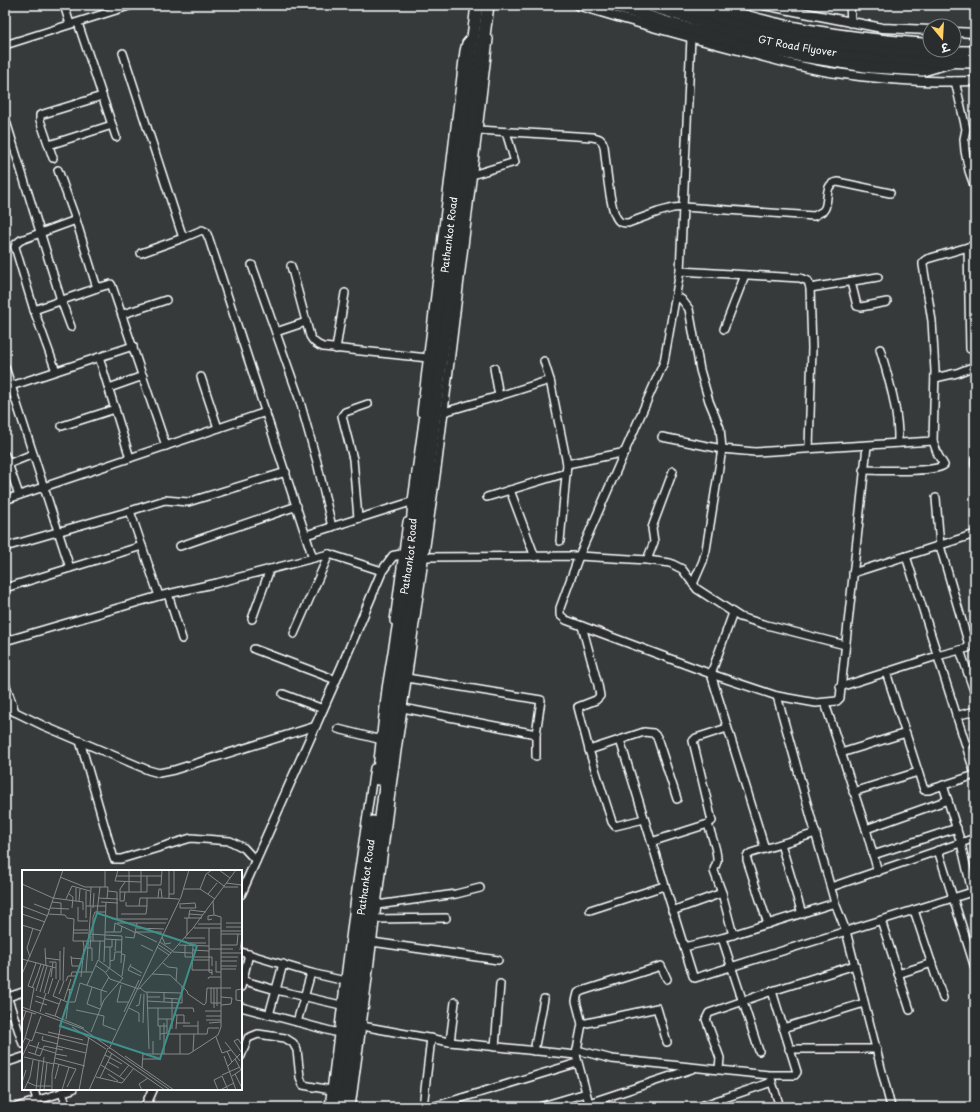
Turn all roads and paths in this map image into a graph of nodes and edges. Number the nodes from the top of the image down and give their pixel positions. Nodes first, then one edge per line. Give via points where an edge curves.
1 (64, 5) edge
2 (132, 5) edge
3 (477, 5) edge
4 (489, 5) edge
5 (577, 5) edge
6 (612, 5) edge
7 (648, 5) edge
8 (707, 5) edge
9 (764, 5) edge
10 (850, 5) edge
11 (671, 8) edge
12 (78, 22) junction
13 (851, 23) junction
14 (70, 24) junction
15 (922, 30) edge
16 (962, 32) edge
17 (975, 33) edge
18 (474, 34) junction
19 (691, 38) junction
20 (922, 44) edge
21 (5, 45) edge
22 (922, 51) edge
23 (123, 53) dead end
24 (962, 55) edge
25 (975, 60) edge
26 (950, 62) junction
27 (955, 81) junction
28 (975, 81) edge
29 (102, 96) junction
30 (5, 118) edge
31 (112, 125) junction
32 (478, 130) junction
33 (506, 132) junction
34 (116, 137) dead end
35 (49, 145) junction
36 (53, 158) dead end
37 (58, 170) dead end
38 (472, 175) junction
39 (975, 188) edge
40 (890, 193) dead end
41 (684, 207) junction
42 (76, 220) junction
43 (41, 233) junction
44 (183, 238) junction
45 (971, 246) edge
46 (141, 253) dead end
47 (252, 265) dead end
48 (291, 266) dead end
49 (680, 271) junction
50 (744, 275) junction
51 (878, 277) dead end
52 (851, 282) junction
53 (97, 288) junction
54 (810, 288) junction
55 (344, 293) dead end
56 (676, 296) junction
57 (61, 300) junction
58 (166, 300) dead end
59 (887, 302) dead end
60 (34, 310) junction
61 (122, 314) junction
62 (306, 322) junction
63 (71, 327) dead end
64 (724, 329) dead end
65 (276, 332) junction
66 (133, 346) junction
67 (336, 349) junction
68 (880, 349) dead end
69 (970, 349) dead end
70 (99, 357) junction
71 (428, 358) junction
72 (544, 361) dead end
73 (975, 366) edge
74 (5, 367) edge
75 (494, 368) dead end
76 (56, 371) junction
77 (143, 376) junction
78 (201, 377) dead end
79 (935, 378) junction
80 (550, 380) junction
81 (11, 386) junction
82 (109, 388) junction
83 (500, 396) junction
84 (368, 404) dead end
85 (115, 409) junction
86 (266, 412) junction
87 (444, 412) junction
88 (62, 426) dead end
89 (218, 428) junction
90 (662, 437) dead end
91 (933, 442) junction
92 (898, 443) junction
93 (166, 446) junction
94 (867, 446) junction
95 (809, 448) junction
96 (722, 449) junction
97 (626, 452) junction
98 (33, 454) junction
99 (5, 455) edge
100 (130, 458) junction
101 (975, 460) edge
102 (8, 464) junction
103 (567, 464) junction
104 (975, 465) edge
105 (863, 470) junction
106 (673, 471) dead end
107 (286, 472) junction
108 (566, 473) junction
109 (45, 487) junction
110 (510, 490) junction
111 (19, 495) junction
112 (487, 497) dead end
113 (936, 498) dead end
114 (5, 500) edge
115 (412, 501) junction
116 (297, 506) junction
117 (130, 511) junction
118 (358, 518) junction
119 (332, 527) junction
120 (58, 531) junction
121 (306, 535) junction
122 (974, 536) edge
123 (560, 541) dead end
124 (142, 546) junction
125 (180, 546) dead end
126 (940, 546) junction
127 (5, 547) edge
128 (329, 554) junction
129 (414, 556) junction
130 (580, 556) junction
131 (906, 556) junction
132 (535, 557) junction
133 (313, 558) junction
134 (647, 560) junction
135 (70, 568) junction
136 (270, 569) junction
137 (382, 571) junction
138 (853, 573) junction
139 (693, 584) junction
140 (5, 588) edge
141 (168, 594) junction
142 (159, 596) junction
143 (733, 614) junction
144 (252, 619) dead end
145 (582, 626) junction
146 (294, 634) dead end
147 (182, 639) dead end
148 (971, 639) edge
149 (5, 641) edge
150 (845, 645) junction
151 (254, 649) dead end
152 (960, 650) junction
153 (937, 656) junction
154 (975, 667) edge
155 (966, 670) junction
156 (886, 672) junction
157 (711, 674) junction
158 (407, 678) junction
159 (336, 680) junction
160 (5, 683) edge
161 (840, 688) junction
162 (283, 694) dead end
163 (975, 694) edge
164 (777, 696) junction
165 (825, 703) junction
166 (5, 707) edge
167 (323, 708) junction
168 (403, 708) junction
169 (975, 710) edge
170 (14, 712) junction
171 (956, 716) junction
172 (316, 726) junction
173 (727, 728) junction
174 (338, 729) dead end
175 (906, 733) junction
176 (536, 734) junction
177 (378, 738) junction
178 (620, 740) junction
179 (80, 742) junction
180 (589, 750) junction
181 (842, 753) junction
182 (536, 756) dead end
183 (918, 772) junction
184 (975, 775) edge
185 (943, 785) junction
186 (853, 792) junction
187 (677, 799) dead end
188 (948, 800) junction
189 (644, 819) junction
190 (708, 824) junction
191 (957, 828) junction
192 (866, 829) junction
193 (816, 833) junction
194 (975, 838) edge
195 (651, 842) junction
196 (961, 843) junction
197 (780, 844) junction
198 (764, 849) junction
199 (938, 850) junction
200 (873, 855) junction
201 (256, 861) junction
202 (878, 872) junction
203 (664, 886) junction
204 (831, 887) junction
205 (480, 888) dead end
206 (242, 892) edge
207 (722, 893) junction
208 (974, 894) edge
209 (952, 899) junction
210 (835, 903) junction
211 (377, 905) junction
212 (590, 910) dead end
213 (672, 910) junction
214 (914, 910) junction
215 (802, 914) junction
216 (446, 918) dead end
217 (375, 919) junction
218 (880, 920) junction
219 (768, 924) junction
220 (846, 931) junction
221 (733, 935) junction
222 (722, 938) junction
223 (372, 942) junction
224 (684, 947) junction
225 (242, 952) edge
226 (248, 954) junction
227 (973, 956) edge
228 (498, 960) dead end
229 (932, 963) junction
230 (283, 964) junction
231 (855, 965) junction
232 (732, 968) junction
233 (975, 968) edge
234 (311, 973) junction
235 (898, 974) junction
236 (242, 978) edge
237 (667, 979) dead end
238 (345, 981) junction
239 (242, 982) edge
240 (500, 984) dead end
241 (276, 990) junction
242 (772, 991) junction
243 (22, 992) edge
244 (6, 995) edge
245 (305, 996) junction
246 (943, 998) dead end
247 (544, 999) dead end
248 (742, 1000) junction
249 (454, 1002) dead end
250 (864, 1003) junction
251 (341, 1005) junction
252 (242, 1007) edge
253 (8, 1010) edge
254 (910, 1010) dead end
255 (269, 1015) junction
256 (297, 1022) junction
257 (582, 1024) junction
258 (362, 1026) junction
259 (783, 1028) junction
260 (21, 1032) edge
261 (338, 1033) junction
262 (430, 1038) junction
263 (450, 1042) junction
264 (667, 1042) dead end
265 (495, 1047) junction
266 (789, 1049) junction
267 (877, 1049) junction
268 (534, 1051) junction
269 (759, 1051) dead end
270 (242, 1053) edge
271 (577, 1056) junction
272 (22, 1057) edge
273 (5, 1062) edge
274 (696, 1067) junction
275 (719, 1069) junction
276 (769, 1075) junction
277 (772, 1082) junction
278 (34, 1090) edge
279 (69, 1090) edge
280 (153, 1090) edge
281 (331, 1090) junction
282 (62, 1092) junction
283 (586, 1093) junction
284 (37, 1101) junction
285 (456, 1104) edge
286 (590, 1105) edge
287 (17, 1107) edge
288 (67, 1107) edge
289 (145, 1107) edge
290 (329, 1107) edge
291 (335, 1107) edge
292 (344, 1107) edge
293 (351, 1107) edge
294 (424, 1107) edge
295 (432, 1107) edge
296 (539, 1107) edge
297 (698, 1107) edge
298 (780, 1107) edge
299 (891, 1107) edge

1 - 14 street
2 - 12 street
3 - 18 highway, Pathankot Road
4 - 32 street via 491,22
4 - 129 highway
5 - 19 street
6 - 26 highway via 749,46 802,56 872,67 923,70
7 - 11 highway, GT Road Flyover
8 - 20 highway via 826,34
9 - 13 street
10 - 13 street
11 - 22 highway, GT Road Flyover via 824,42 878,50
11 - 26 highway, GT Road Flyover via 769,40 824,51 881,58
12 - 14 street
12 - 29 street
13 - 15 street via 882,28
14 - 21 street
16 - 17 street
18 - 71 street via 466,43 464,50
18 - 115 highway, Pathankot Road
19 - 27 street via 829,72 897,80
19 - 41 street
23 - 44 street
24 - 25 highway, GT Road Flyover
25 - 26 highway
27 - 28 street
27 - 39 street via 966,129 965,151
29 - 31 street
29 - 35 street via 40,116
30 - 43 street
31 - 34 street
31 - 35 street
32 - 33 street
32 - 38 street
33 - 38 street via 515,162
33 - 41 street via 592,137 602,140 608,188 617,219 623,223
35 - 36 street
37 - 42 street
38 - 87 street
40 - 41 street via 834,183 829,186 825,208 814,216
41 - 49 street
42 - 43 street
42 - 53 street
43 - 57 street
43 - 60 street via 21,240 15,247
44 - 46 street
44 - 86 street via 202,230 208,235
45 - 69 street
45 - 79 street via 923,262 932,321
47 - 65 street
48 - 62 street
49 - 50 street
49 - 56 street
50 - 54 street via 800,278 808,281
50 - 64 street
51 - 52 street
52 - 54 street
52 - 59 street via 857,306
53 - 57 street
53 - 61 street via 110,284 112,286
54 - 95 street via 812,348
55 - 67 street
56 - 96 street via 689,309 702,377 720,428
56 - 97 street via 664,362
57 - 60 street
57 - 63 street
58 - 61 street
60 - 76 street
61 - 66 street
62 - 65 street
62 - 67 street via 313,342
65 - 119 street via 318,462
66 - 70 street
66 - 77 street
67 - 71 street
68 - 92 street via 897,417
70 - 76 street
70 - 82 street
71 - 115 street
72 - 80 street
73 - 79 street
74 - 81 street
75 - 83 street
76 - 81 street
77 - 82 street
77 - 93 street
78 - 89 street
79 - 91 street
80 - 83 street
80 - 103 street
81 - 98 street
82 - 85 street
83 - 87 street
84 - 118 street via 345,412 342,416 353,459
85 - 88 street
85 - 100 street
86 - 89 street
86 - 107 street
87 - 129 street
89 - 93 street
90 - 96 street
91 - 92 street
91 - 105 street via 943,467 930,470
92 - 94 street
93 - 100 street
94 - 95 street
94 - 105 street
95 - 96 street via 755,452
96 - 139 street via 706,550
97 - 103 street
97 - 130 street
98 - 102 street
98 - 109 street
99 - 102 street
100 - 109 street
101 - 104 street
102 - 111 street
103 - 108 street
105 - 138 street
106 - 134 street via 652,528 654,542
107 - 116 street
107 - 117 street via 188,502 165,500
108 - 110 street
108 - 123 street
109 - 111 street
109 - 120 street
110 - 112 street
110 - 132 street
111 - 114 street
113 - 126 street
115 - 118 street
115 - 129 highway, Pathankot Road
116 - 121 street
116 - 125 street
117 - 120 street
117 - 124 street
118 - 119 street
119 - 121 street
120 - 127 street
120 - 135 street
121 - 133 street
122 - 126 street
124 - 135 street
124 - 142 street
126 - 131 street
126 - 148 street
128 - 133 street
128 - 137 street
128 - 146 street
129 - 132 street
129 - 137 street via 393,556
129 - 158 street
129 - 177 street
129 - 291 highway, Pathankot Road via 388,689
129 - 292 highway
130 - 132 street
130 - 134 street
130 - 145 street via 559,612 562,617
131 - 138 street
131 - 153 street
133 - 136 street
134 - 139 street via 670,563 682,569
135 - 140 street
136 - 141 street
136 - 144 street
137 - 159 street
138 - 150 street
139 - 143 street
141 - 142 street
141 - 147 street
142 - 149 street
143 - 150 street via 749,621
143 - 157 street
145 - 157 street
145 - 180 street via 600,696 578,707
148 - 152 street via 969,647
150 - 161 street
151 - 159 street
152 - 153 street
152 - 155 street
153 - 156 street
153 - 171 street
154 - 155 street
155 - 163 street
156 - 161 street
156 - 175 street
157 - 164 street
157 - 173 street
158 - 168 street
158 - 176 street via 542,700
159 - 167 street
160 - 170 street
161 - 165 street via 838,700
162 - 167 street
164 - 165 street
164 - 193 street
165 - 181 street
166 - 170 street
167 - 172 street
168 - 176 street
168 - 211 street
169 - 171 street
170 - 179 street
171 - 184 street
172 - 179 street via 159,773
172 - 201 street
173 - 190 street via 693,741 712,820
173 - 198 street
174 - 177 street
175 - 181 street
175 - 183 street
176 - 182 street
177 - 238 street
178 - 180 street
178 - 187 street via 644,732 655,734
178 - 189 street
179 - 201 street via 114,859 191,838 230,841 244,848
180 - 189 street via 613,824 616,826
181 - 186 street
183 - 185 street via 924,790
183 - 186 street
184 - 185 street
185 - 188 street
186 - 192 street
188 - 191 street
188 - 192 street
189 - 195 street
190 - 195 street
190 - 207 street via 717,856 714,871
191 - 196 street
191 - 200 street
192 - 200 street
193 - 197 street
193 - 204 street
194 - 196 street
195 - 203 street
196 - 199 street
196 - 208 street
197 - 198 street
197 - 215 street
198 - 219 street via 751,853 747,860
199 - 202 street
199 - 209 street
200 - 202 street
201 - 206 street
202 - 204 street
203 - 212 street
203 - 213 street
204 - 210 street
205 - 211 street via 456,894
207 - 213 street
207 - 221 street
208 - 209 street
209 - 214 street
209 - 227 street
210 - 215 street
210 - 220 street
211 - 217 street
213 - 224 street
214 - 218 street
214 - 229 street
215 - 219 street
216 - 217 street
217 - 223 street
218 - 220 street
218 - 235 street
219 - 221 street
220 - 231 street
220 - 232 street
221 - 222 street
222 - 224 street
222 - 232 street
223 - 228 street
223 - 258 street
224 - 232 street via 695,978
225 - 226 street
226 - 230 street
226 - 236 street
227 - 233 street
229 - 235 street
229 - 246 street
230 - 234 street
230 - 241 street
231 - 242 street
231 - 250 street
232 - 248 street
234 - 238 street
234 - 245 street
235 - 254 street
237 - 257 street via 661,966 578,993 576,1001
238 - 251 street
239 - 241 street
240 - 265 street
241 - 245 street
241 - 255 street
242 - 248 street
242 - 259 street
243 - 244 street
244 - 253 street
245 - 251 street
245 - 256 street
247 - 268 street
248 - 269 street
248 - 275 street via 707,1015 720,1058
249 - 263 street
250 - 259 street
250 - 267 street
251 - 261 street
252 - 255 street
253 - 260 street
255 - 256 street
256 - 261 street
257 - 264 street via 657,1008
257 - 271 street
258 - 262 street
258 - 293 street
259 - 266 street
261 - 281 street
262 - 263 street
262 - 294 street
263 - 265 street
265 - 268 street
266 - 267 street
266 - 276 street via 796,1075
267 - 299 street
268 - 271 street
270 - 281 street via 248,1038 258,1034 285,1038 293,1043 297,1050 300,1077 304,1085
271 - 274 street
271 - 283 street
271 - 285 street
272 - 273 street
274 - 275 street
274 - 286 street
275 - 276 street
276 - 277 street
277 - 297 street
277 - 298 street
278 - 284 street
279 - 282 street
280 - 289 street
281 - 290 street
282 - 284 street
282 - 288 street
283 - 286 street
283 - 296 street
284 - 287 street
285 - 295 street

